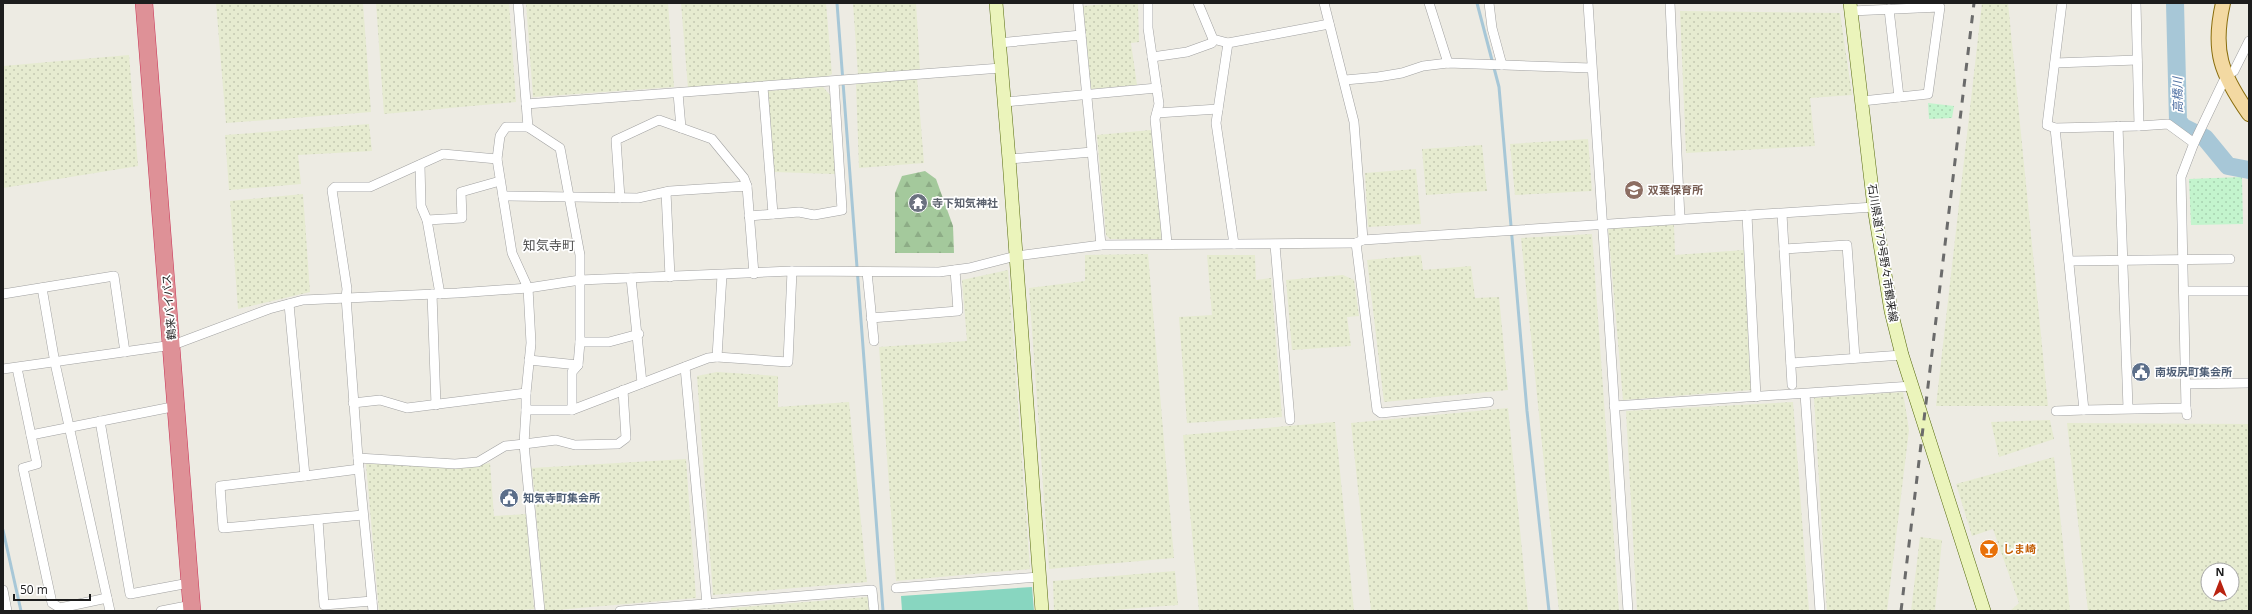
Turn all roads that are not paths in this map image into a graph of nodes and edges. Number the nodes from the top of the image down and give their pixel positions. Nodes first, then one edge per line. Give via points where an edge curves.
1 (144, 3) edge
2 (518, 3) edge
3 (996, 3) edge
4 (1078, 3) edge
5 (1148, 3) edge
6 (1198, 3) edge
7 (1324, 3) edge
8 (1429, 3) edge
9 (1489, 3) edge
10 (1588, 3) edge
11 (1670, 3) edge
12 (2062, 3) edge
13 (2136, 3) edge
14 (2223, 3) edge
15 (1851, 7) edge
16 (1889, 9) junction
17 (1329, 24) junction
18 (1081, 35) junction
19 (1213, 39) junction
20 (2249, 41) edge
21 (999, 43) junction
22 (1228, 43) junction
23 (1152, 57) junction
24 (2137, 60) junction
25 (1448, 63) junction
26 (2054, 63) junction
27 (1495, 65) junction
28 (1001, 68) junction
29 (1591, 68) junction
30 (2226, 76) junction
31 (1345, 80) junction
32 (836, 81) junction
33 (763, 87) junction
34 (1157, 88) junction
35 (678, 93) junction
36 (1087, 93) junction
37 (1899, 97) junction
38 (1862, 101) junction
39 (1005, 102) junction
40 (526, 104) junction
41 (1218, 110) junction
42 (1157, 112) junction
43 (2249, 114) edge
44 (2118, 126) junction
45 (2139, 126) junction
46 (528, 127) junction
47 (681, 128) junction
48 (2056, 128) junction
49 (2197, 137) junction
50 (1092, 152) junction
51 (497, 159) junction
52 (1009, 159) junction
53 (420, 165) junction
54 (500, 181) junction
55 (746, 186) junction
56 (666, 192) junction
57 (503, 196) junction
58 (570, 197) junction
59 (620, 198) junction
60 (1874, 207) junction
61 (773, 214) junction
62 (1782, 214) junction
63 (1747, 215) junction
64 (749, 216) junction
65 (1680, 219) junction
66 (427, 220) junction
67 (1603, 225) junction
68 (1359, 241) junction
69 (1167, 243) junction
70 (1100, 244) junction
71 (1234, 244) junction
72 (1275, 244) junction
73 (1784, 249) junction
74 (1016, 256) junction
75 (2230, 259) dead end
76 (2184, 260) junction
77 (2069, 261) junction
78 (2124, 261) junction
79 (955, 270) junction
80 (792, 271) junction
81 (867, 272) junction
82 (754, 274) junction
83 (722, 275) junction
84 (670, 277) junction
85 (631, 278) junction
86 (580, 280) junction
87 (42, 288) junction
88 (528, 288) junction
89 (2185, 291) junction
90 (2246, 291) dead end
91 (3, 294) edge
92 (436, 294) junction
93 (346, 297) junction
94 (289, 304) junction
95 (872, 318) junction
96 (638, 334) junction
97 (874, 341) dead end
98 (580, 342) junction
99 (173, 345) junction
100 (126, 352) junction
101 (1902, 355) junction
102 (717, 357) junction
103 (1855, 358) junction
104 (529, 360) junction
105 (55, 363) junction
106 (1791, 363) junction
107 (578, 364) junction
108 (685, 367) junction
109 (17, 368) junction
110 (3, 369) edge
111 (642, 383) junction
112 (2249, 383) edge
113 (2186, 384) junction
114 (1792, 385) dead end
115 (1912, 386) junction
116 (623, 390) junction
117 (526, 393) junction
118 (1805, 394) junction
119 (1756, 397) junction
120 (1489, 402) dead end
121 (354, 403) junction
122 (436, 404) junction
123 (177, 406) junction
124 (1614, 406) junction
125 (2128, 408) junction
126 (526, 410) junction
127 (572, 410) junction
128 (2084, 410) junction
129 (2056, 411) dead end
130 (1290, 420) dead end
131 (100, 421) junction
132 (69, 427) junction
133 (30, 434) junction
134 (524, 444) junction
135 (358, 458) junction
136 (359, 469) junction
137 (305, 476) junction
138 (363, 515) junction
139 (318, 520) junction
140 (1039, 577) junction
141 (189, 584) junction
142 (896, 588) dead end
143 (3, 590) edge
144 (107, 598) junction
145 (372, 601) junction
146 (707, 604) junction
147 (726, 607) edge
148 (192, 608) edge
149 (7, 611) edge
150 (110, 611) edge
151 (161, 611) edge
152 (373, 611) edge
153 (540, 611) edge
154 (620, 611) edge
155 (874, 611) edge
156 (1042, 611) edge
157 (1628, 611) edge
158 (1820, 611) edge
159 (1984, 611) edge

1 - 99 highway, 鶴来バイパス
2 - 40 street
3 - 21 main road
4 - 18 street
5 - 23 street
6 - 19 street
7 - 17 street
8 - 25 street
9 - 27 street
10 - 29 street
11 - 65 street
12 - 26 street
13 - 24 street
14 - 30 main road via 2218,45 2219,59
15 - 16 street
15 - 38 main road, 石川県道179号野々市鶴来線
16 - 37 street
16 - 37 street via 1940,7 1928,94
17 - 22 street
17 - 31 street
18 - 21 street
18 - 36 street
19 - 22 street
19 - 23 street via 1212,43 1187,52
20 - 30 street via 2234,71
21 - 28 main road
22 - 41 street
23 - 34 street
24 - 26 street
24 - 45 street
25 - 27 street
25 - 31 street via 1423,66 1384,76
26 - 48 street via 2047,125
27 - 29 street
28 - 32 street
28 - 39 main road
29 - 67 street
30 - 43 main road
30 - 49 street
31 - 68 street via 1354,122
32 - 33 street
32 - 61 street via 842,210 814,215 799,212
33 - 35 street
33 - 61 street
34 - 36 street
34 - 42 street
35 - 40 street
35 - 47 street
36 - 39 street
36 - 50 street
37 - 38 street
38 - 60 main road, 石川県道179号野々市鶴来線
39 - 52 main road
40 - 46 street
41 - 42 street
41 - 71 street via 1216,123
42 - 69 street via 1155,119
44 - 45 street
44 - 48 street
44 - 78 street
45 - 49 street via 2168,124
46 - 51 street via 506,127 500,136
46 - 58 street via 560,148
47 - 55 street via 712,139 744,178
47 - 59 street via 659,120 616,140
48 - 77 street
49 - 76 street via 2181,177
50 - 52 street
50 - 70 street
51 - 53 street via 443,154
51 - 54 street
52 - 74 main road
53 - 66 street via 421,206
53 - 93 street via 370,187 335,187 332,190 347,289
54 - 57 street
54 - 66 street via 461,192 462,218
55 - 56 street
55 - 64 street
56 - 59 street via 638,198
56 - 84 street
57 - 58 street
57 - 88 street via 512,253
58 - 59 street
58 - 86 street via 580,255
60 - 62 street
60 - 101 main road, 石川県道179号野々市鶴来線 via 1891,311
61 - 64 street
62 - 63 street
62 - 73 street
63 - 65 street
63 - 119 street
64 - 82 street
65 - 67 street
66 - 92 street
67 - 68 street
67 - 124 street
68 - 72 street
68 - 120 street via 1377,410 1381,413
69 - 70 street
69 - 71 street
70 - 74 street
71 - 72 street
72 - 130 street
73 - 103 street via 1847,245
73 - 106 street
74 - 79 street
74 - 140 main road
75 - 76 street
76 - 78 street
76 - 89 street
77 - 78 street
77 - 128 street
78 - 125 street
79 - 81 street
79 - 95 street via 958,311
80 - 81 street
80 - 82 street
80 - 102 street via 788,362
81 - 95 street
82 - 83 street
83 - 84 street
83 - 102 street
84 - 85 street
85 - 86 street
85 - 96 street
86 - 88 street
86 - 98 street
87 - 91 street
87 - 100 street via 114,276
87 - 105 street
88 - 92 street
88 - 104 street via 531,343
89 - 90 street
89 - 113 street
92 - 93 street
92 - 122 street
93 - 94 street via 303,300
93 - 121 street
94 - 99 street
94 - 137 street
95 - 97 street
96 - 98 street via 609,342
96 - 111 street
98 - 107 street
99 - 100 street
99 - 123 highway, 鶴来バイパス
100 - 105 street
101 - 103 street
101 - 115 main road, 石川県道179号野々市鶴来線
102 - 108 street
103 - 106 street
104 - 107 street
104 - 117 street
105 - 109 street
105 - 132 street
106 - 114 street
107 - 127 street via 572,372
108 - 111 street
108 - 146 street
109 - 110 street
109 - 133 street
111 - 116 street
112 - 113 street
113 - 125 street via 2187,411
115 - 118 street
115 - 159 main road, 石川県道179号野々市鶴来線
116 - 127 street
116 - 134 street via 626,438 618,444 575,445 556,440
117 - 122 street
117 - 126 street
118 - 119 street
118 - 158 street
119 - 124 street
121 - 122 street via 380,400 407,408
121 - 135 street
123 - 131 street
123 - 141 highway, 鶴来バイパス
124 - 157 street
125 - 128 street
126 - 127 street
126 - 134 street
128 - 129 street
131 - 132 street
131 - 141 street via 130,594
132 - 133 street
132 - 144 street
133 - 144 street via 36,464 23,468 52,603 60,608
134 - 135 street via 505,446 478,462 455,464
134 - 153 street
135 - 136 street
136 - 137 street
136 - 138 street
137 - 139 street via 220,486 223,528
138 - 139 street
138 - 145 street
139 - 145 street via 324,605
140 - 142 street
140 - 156 main road
141 - 148 highway, 鶴来バイパス
143 - 149 street
144 - 150 street
145 - 152 street
146 - 147 street
146 - 154 street
147 - 155 street via 872,590
148 - 151 street

